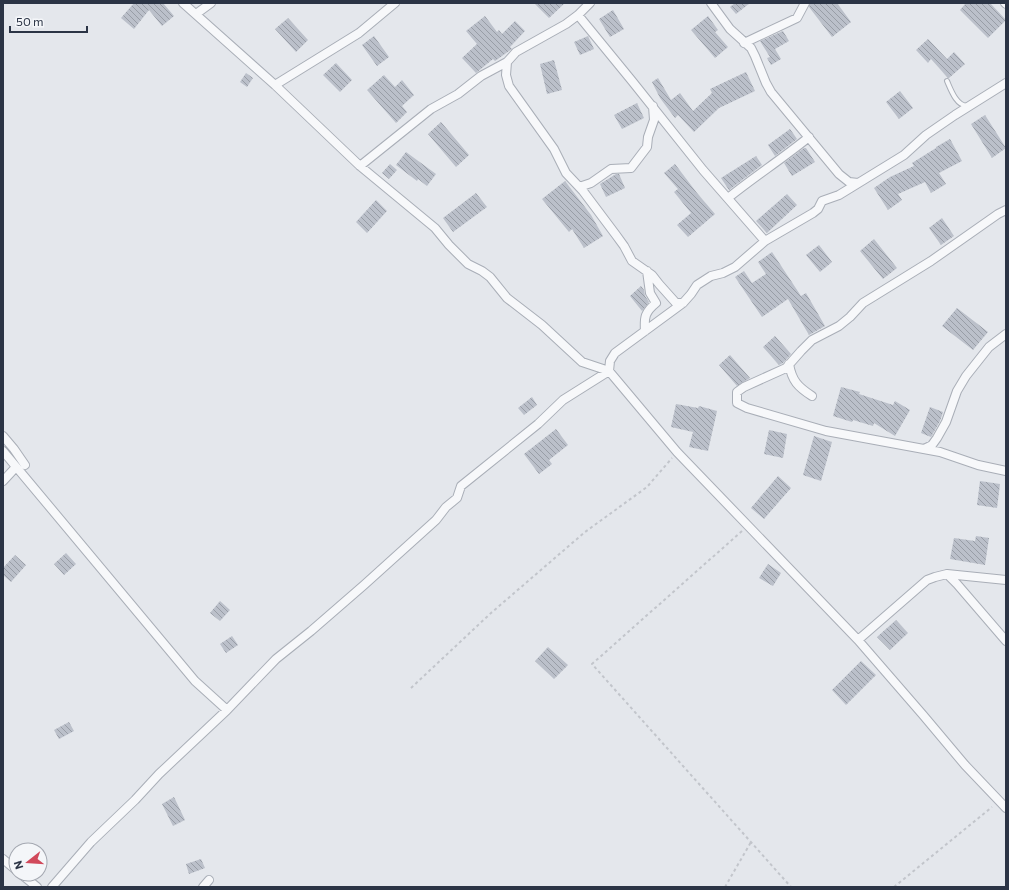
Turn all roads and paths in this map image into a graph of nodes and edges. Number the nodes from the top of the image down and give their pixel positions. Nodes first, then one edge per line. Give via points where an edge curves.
1 (183, 3) edge
2 (211, 3) edge
3 (395, 3) edge
4 (590, 3) edge
5 (711, 3) edge
6 (805, 3) edge
7 (196, 14) junction
8 (578, 15) junction
9 (744, 43) junction
10 (507, 62) junction
11 (947, 81) dead end
12 (1006, 83) edge
13 (274, 85) junction
14 (653, 106) junction
15 (969, 106) junction
16 (809, 138) junction
17 (360, 166) junction
18 (858, 183) junction
19 (579, 187) junction
20 (728, 198) junction
21 (1006, 210) edge
22 (765, 241) junction
23 (647, 271) junction
24 (682, 303) junction
25 (645, 331) junction
26 (1006, 334) edge
27 (789, 364) junction
28 (608, 371) junction
29 (812, 396) dead end
30 (3, 436) edge
31 (924, 449) junction
32 (3, 451) edge
33 (677, 452) junction
34 (25, 465) dead end
35 (16, 467) junction
36 (1006, 471) edge
37 (3, 480) edge
38 (747, 526) junction
39 (947, 574) junction
40 (1006, 580) edge
41 (858, 640) junction
42 (1006, 640) edge
43 (411, 688) dead end
44 (227, 710) junction
45 (999, 801) junction
46 (1006, 808) edge
47 (751, 842) junction
48 (209, 880) dead end
49 (52, 887) edge
50 (203, 887) edge
51 (725, 887) edge
52 (791, 887) edge
53 (894, 887) edge

1 - 7 street
2 - 7 street
3 - 13 street via 359,33
4 - 8 street
5 - 9 street
6 - 9 street via 797,18
7 - 13 street
8 - 10 street via 516,52
8 - 14 street
9 - 16 street via 751,48 771,92
10 - 17 street via 431,109
10 - 19 street via 506,75 509,86 554,149 566,173
11 - 15 lane via 957,101 962,106
12 - 15 street
13 - 17 street
14 - 19 street via 654,120 646,147 631,168 611,169 591,183
14 - 20 street
15 - 18 street via 926,135 904,155
16 - 18 street via 839,174 849,182
16 - 20 street
17 - 28 street via 435,228 468,264 490,277 507,298 542,325 582,362
18 - 22 street via 839,196 822,202 813,214
19 - 23 street via 624,246 632,261
20 - 22 street
21 - 27 street via 863,303 839,326 812,340
22 - 24 street via 735,267 711,276 697,285
23 - 24 street via 676,303
23 - 25 street via 650,293 656,303 648,309 645,316
24 - 25 street
25 - 28 street via 615,353
26 - 31 street via 989,347 966,376 956,391 946,422 937,438 932,446
27 - 29 street via 794,382
27 - 31 street via 786,368 737,392 736,403 826,431
28 - 33 street
28 - 44 street via 563,400 538,424 461,486 457,498 436,520 276,659
30 - 34 street
31 - 36 street
32 - 35 street
33 - 38 street
33 - 43 path via 647,487 585,532
35 - 37 street
35 - 44 street via 194,681
38 - 41 street
38 - 47 path via 592,664
39 - 40 street
39 - 41 street via 927,580
39 - 42 street
41 - 45 street via 965,766
44 - 49 street via 91,842
45 - 46 street
45 - 53 path
47 - 51 path
47 - 52 path
48 - 50 street

